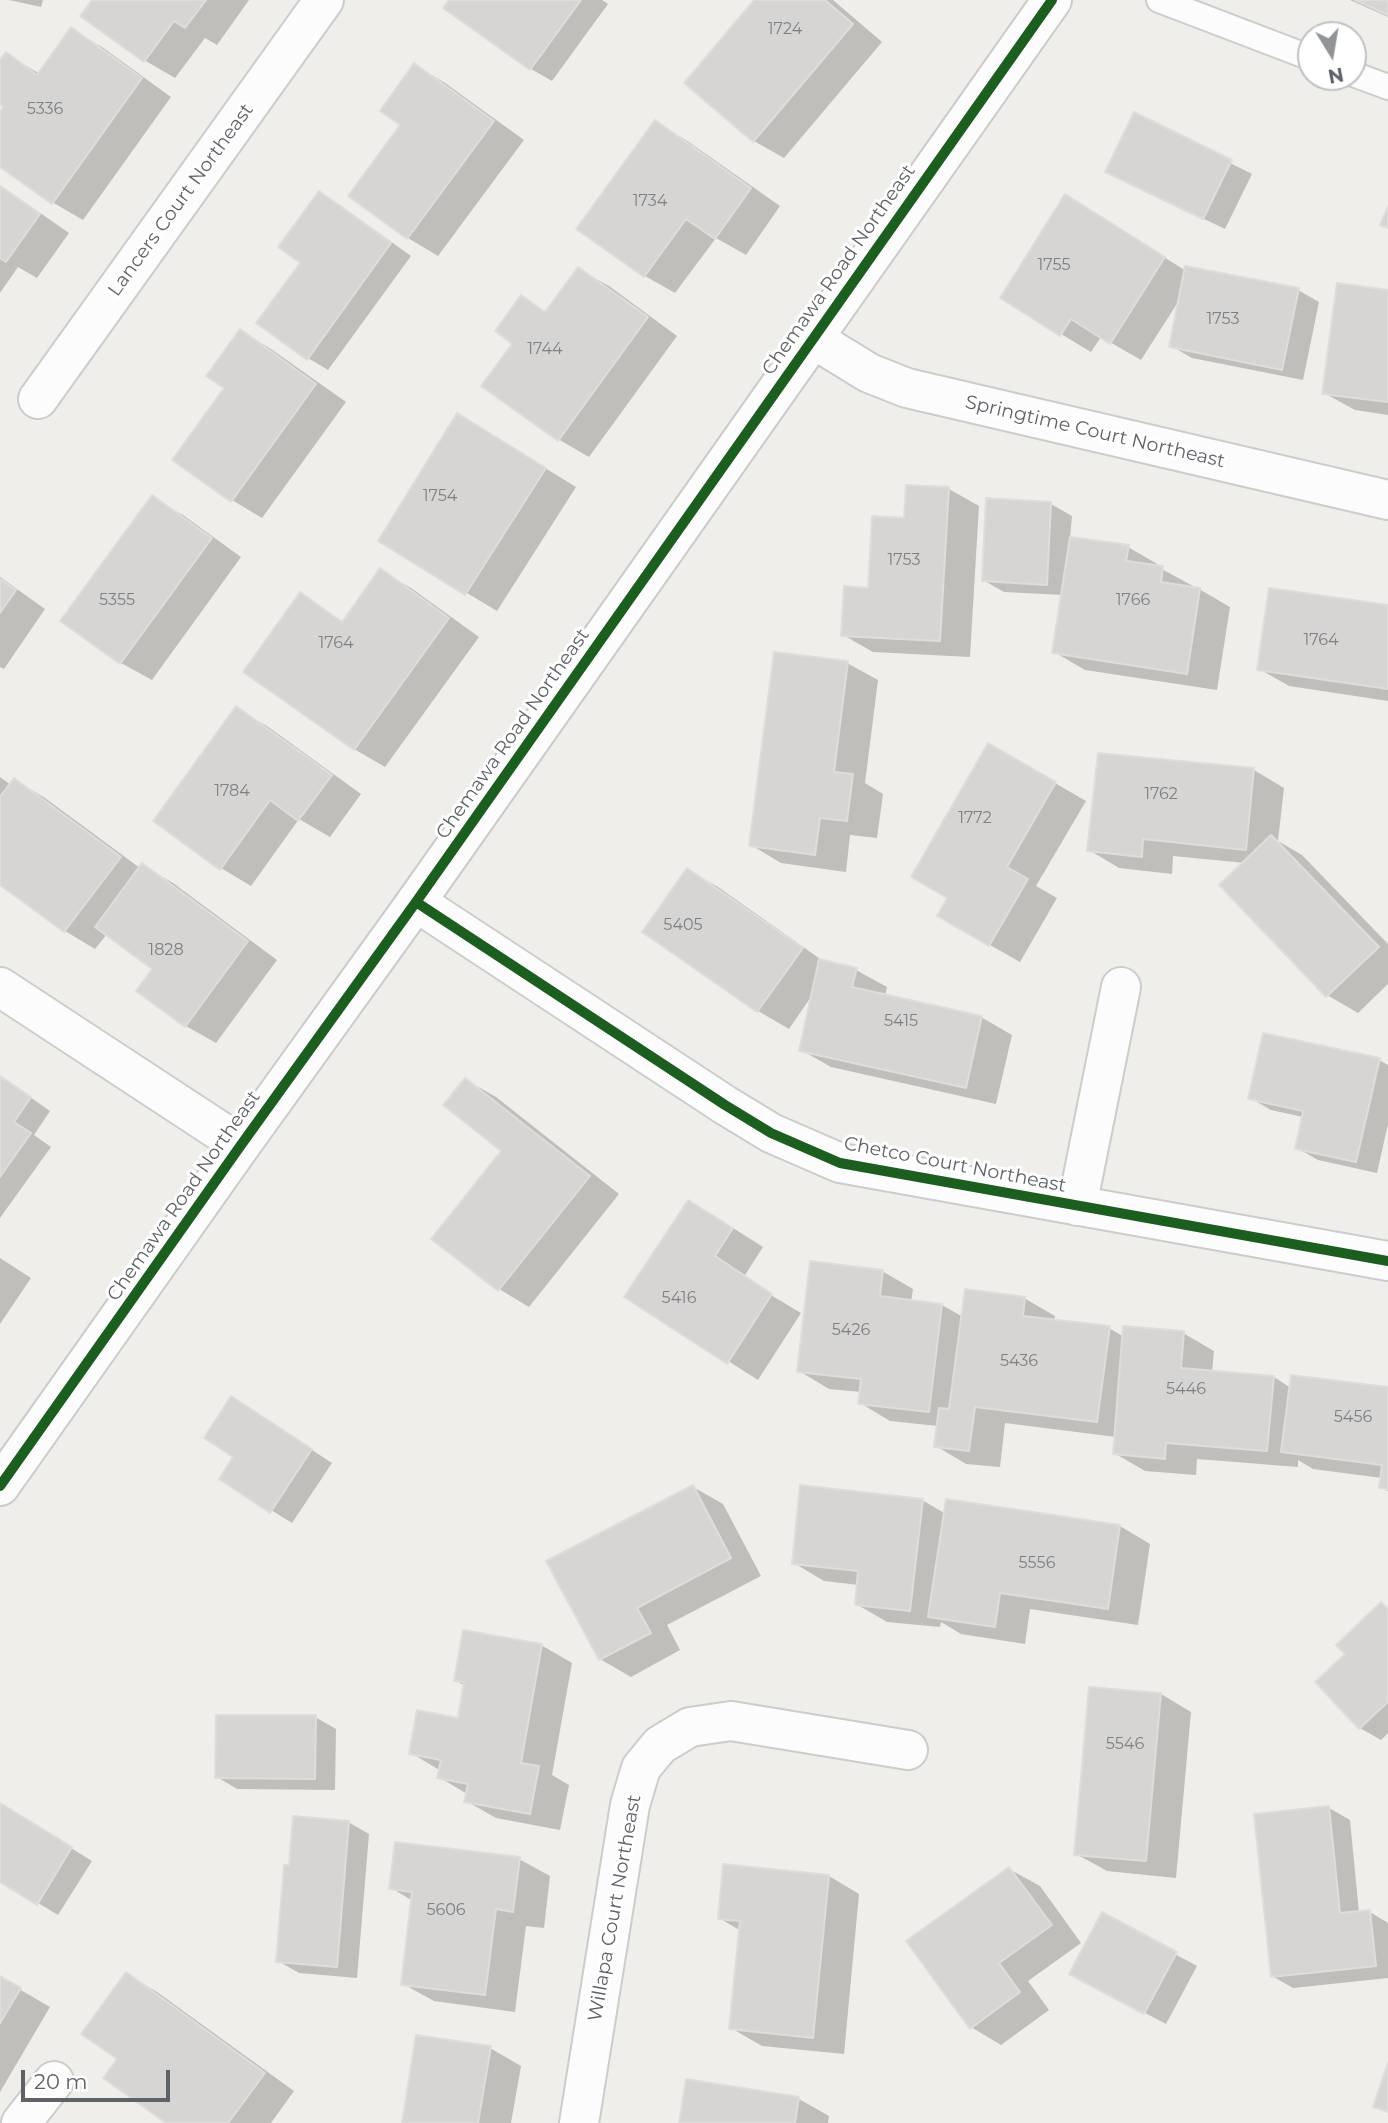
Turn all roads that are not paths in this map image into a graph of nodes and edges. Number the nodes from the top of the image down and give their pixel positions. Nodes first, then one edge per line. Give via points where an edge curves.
1 (324, 0) edge
2 (1052, 0) edge
3 (1159, 0) edge
4 (1297, 53) edge
5 (1367, 79) edge
6 (1388, 87) edge
7 (812, 338) junction
8 (38, 399) dead end
9 (1388, 500) edge
10 (416, 902) junction
11 (0, 987) edge
12 (1121, 987) dead end
13 (241, 1145) junction
14 (1077, 1206) junction
15 (1388, 1261) edge
16 (0, 1486) edge
17 (908, 1750) dead end
18 (54, 2081) dead end
19 (21, 2123) edge
20 (579, 2123) edge

1 - 8 street, Lancers Court Northeast
2 - 7 street, Chemawa Road Northeast
3 - 4 lane
5 - 6 lane
7 - 9 street, Springtime Court Northeast via 869,373 907,388
7 - 10 street, Chemawa Road Northeast
10 - 13 street, Chemawa Road Northeast
10 - 14 street, Chetco Court Northeast via 771,1133 840,1163
11 - 13 street
12 - 14 street
13 - 16 street, Chemawa Road Northeast
14 - 15 street, Chetco Court Northeast
17 - 20 street, Willapa Court Northeast via 731,1721 690,1727 660,1745 640,1768 630,1805
18 - 19 street

